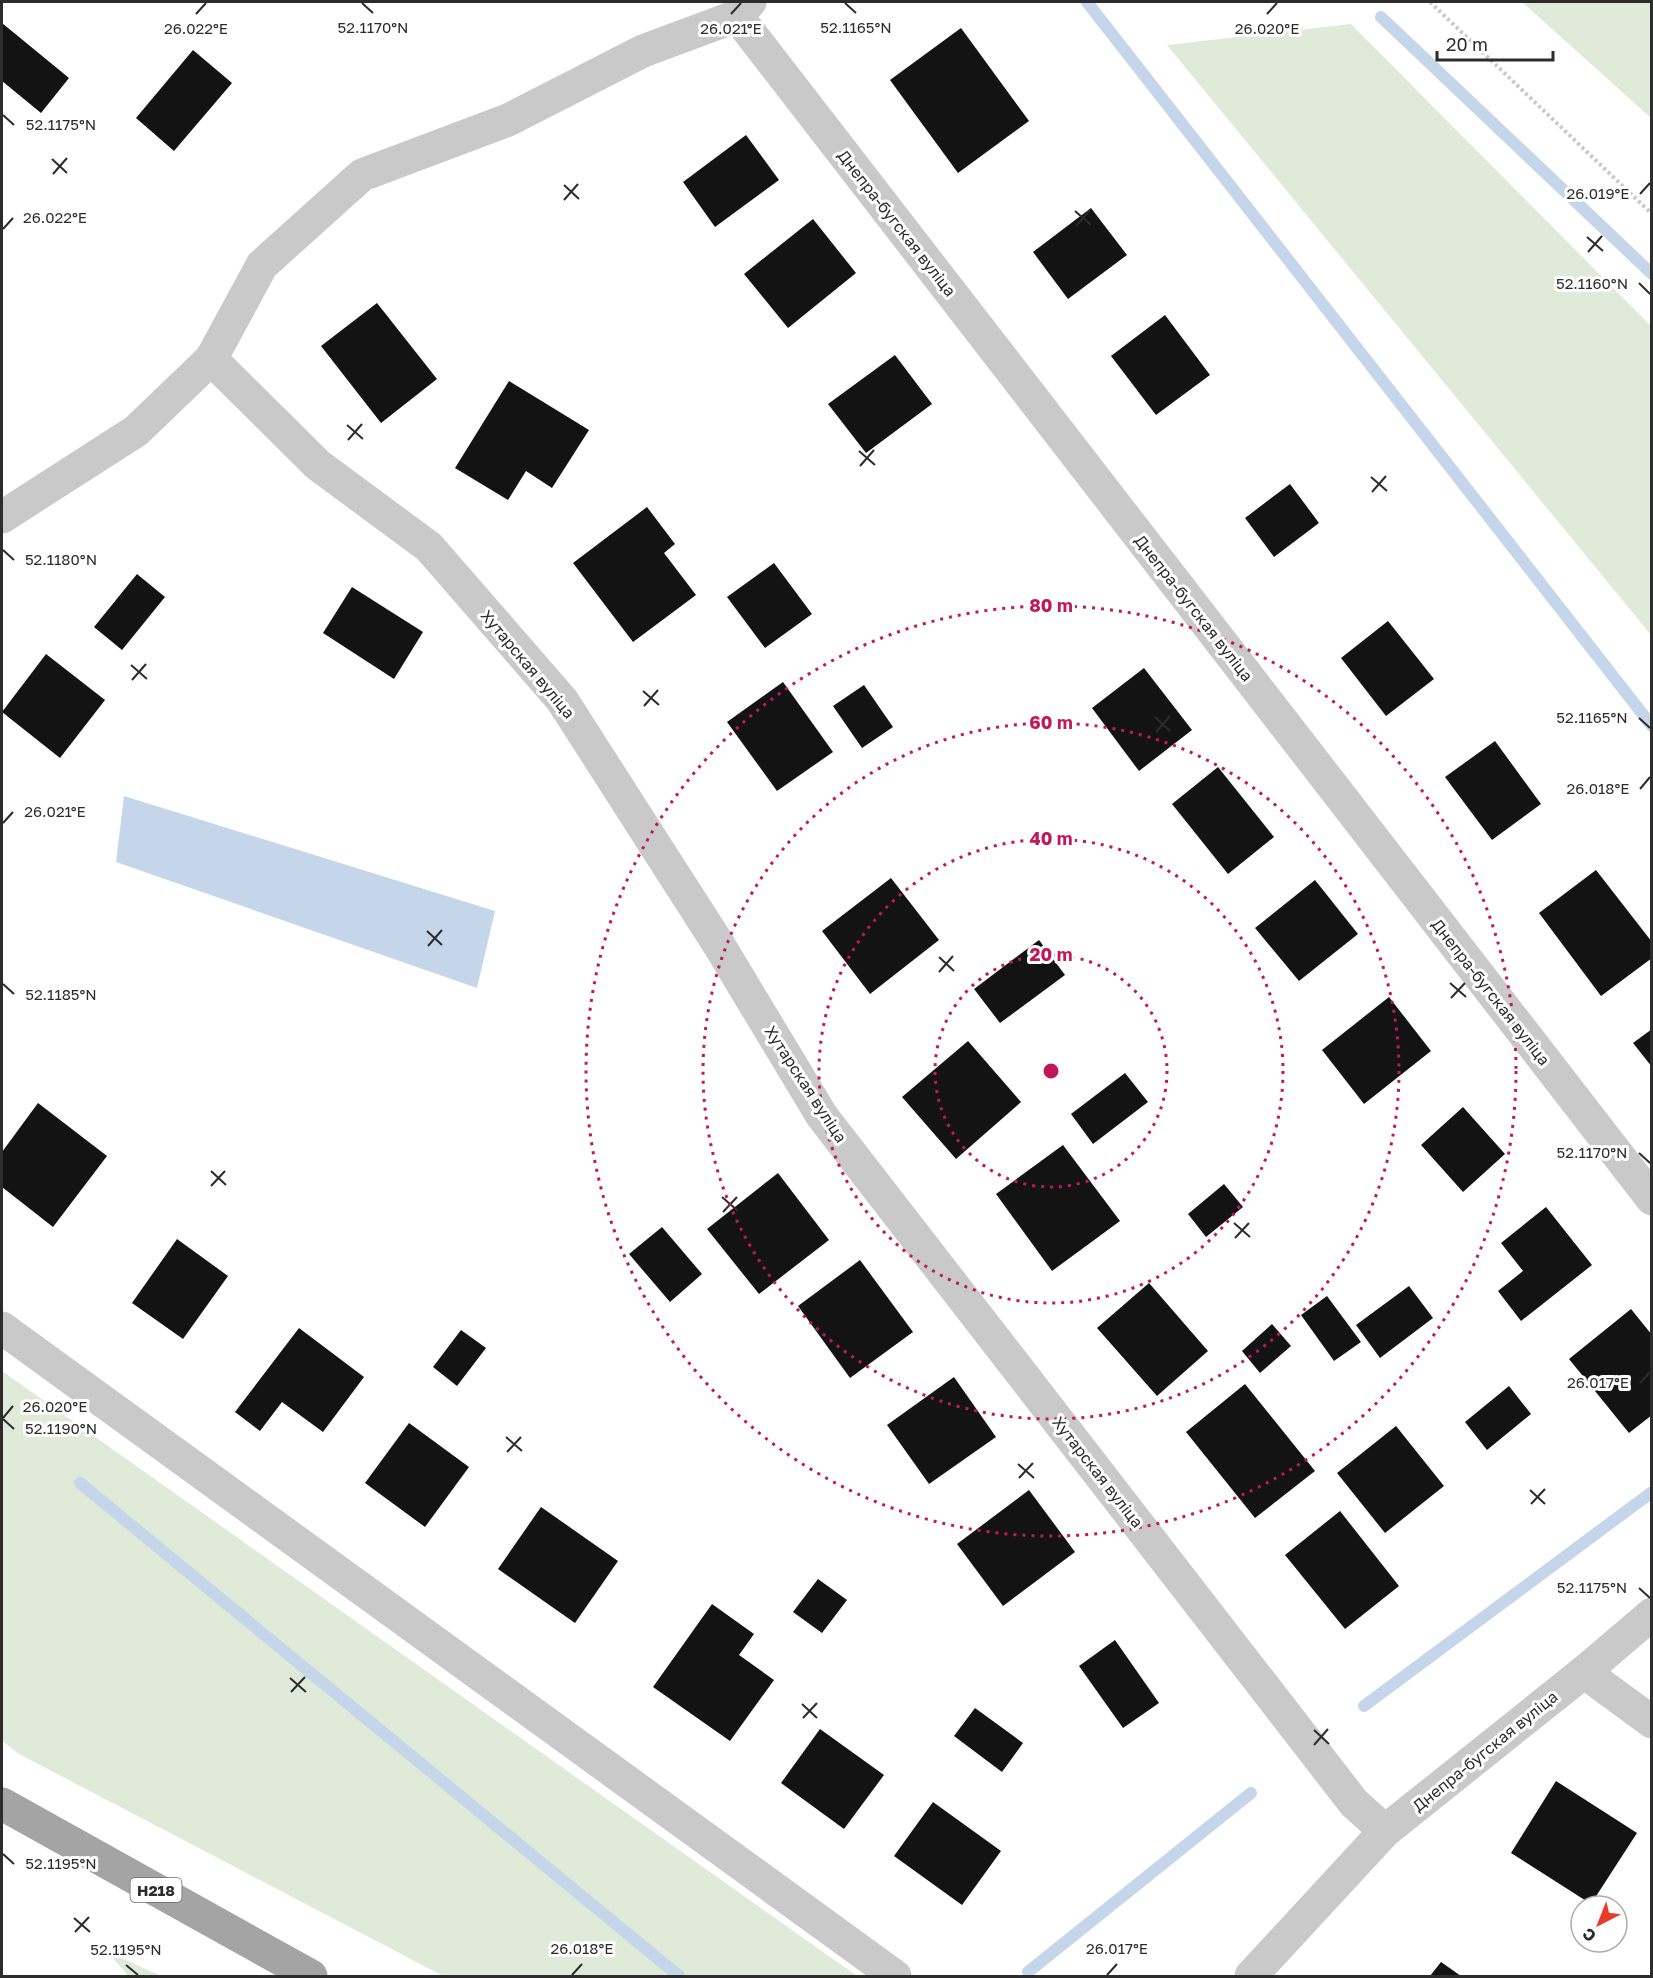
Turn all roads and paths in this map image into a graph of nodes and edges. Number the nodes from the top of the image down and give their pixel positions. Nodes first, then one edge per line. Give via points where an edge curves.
1 (1430, 2) edge
2 (743, 9) edge
3 (1652, 214) edge
4 (211, 359) junction
5 (2, 517) edge
6 (1652, 1199) edge
7 (2, 1328) edge
8 (1652, 1614) edge
9 (1584, 1672) junction
10 (1652, 1722) edge
11 (2, 1804) edge
12 (1386, 1831) junction
13 (311, 1977) edge
14 (895, 1977) edge
15 (1251, 1977) edge

1 - 3 path
2 - 4 street, Днепра-бугская вуліца via 643,51 508,120 362,175 261,265
2 - 6 street, Днепра-бугская вуліца
4 - 5 street, Днепра-бугская вуліца via 136,431
4 - 12 street, Хутарская вуліца via 318,465 429,547 562,700 822,1116 1354,1803
7 - 14 street
8 - 9 street, Днепра-бугская вуліца
9 - 10 street
9 - 12 street, Днепра-бугская вуліца
11 - 13 main road, Н218
12 - 15 street, Днепра-бугская вуліца

